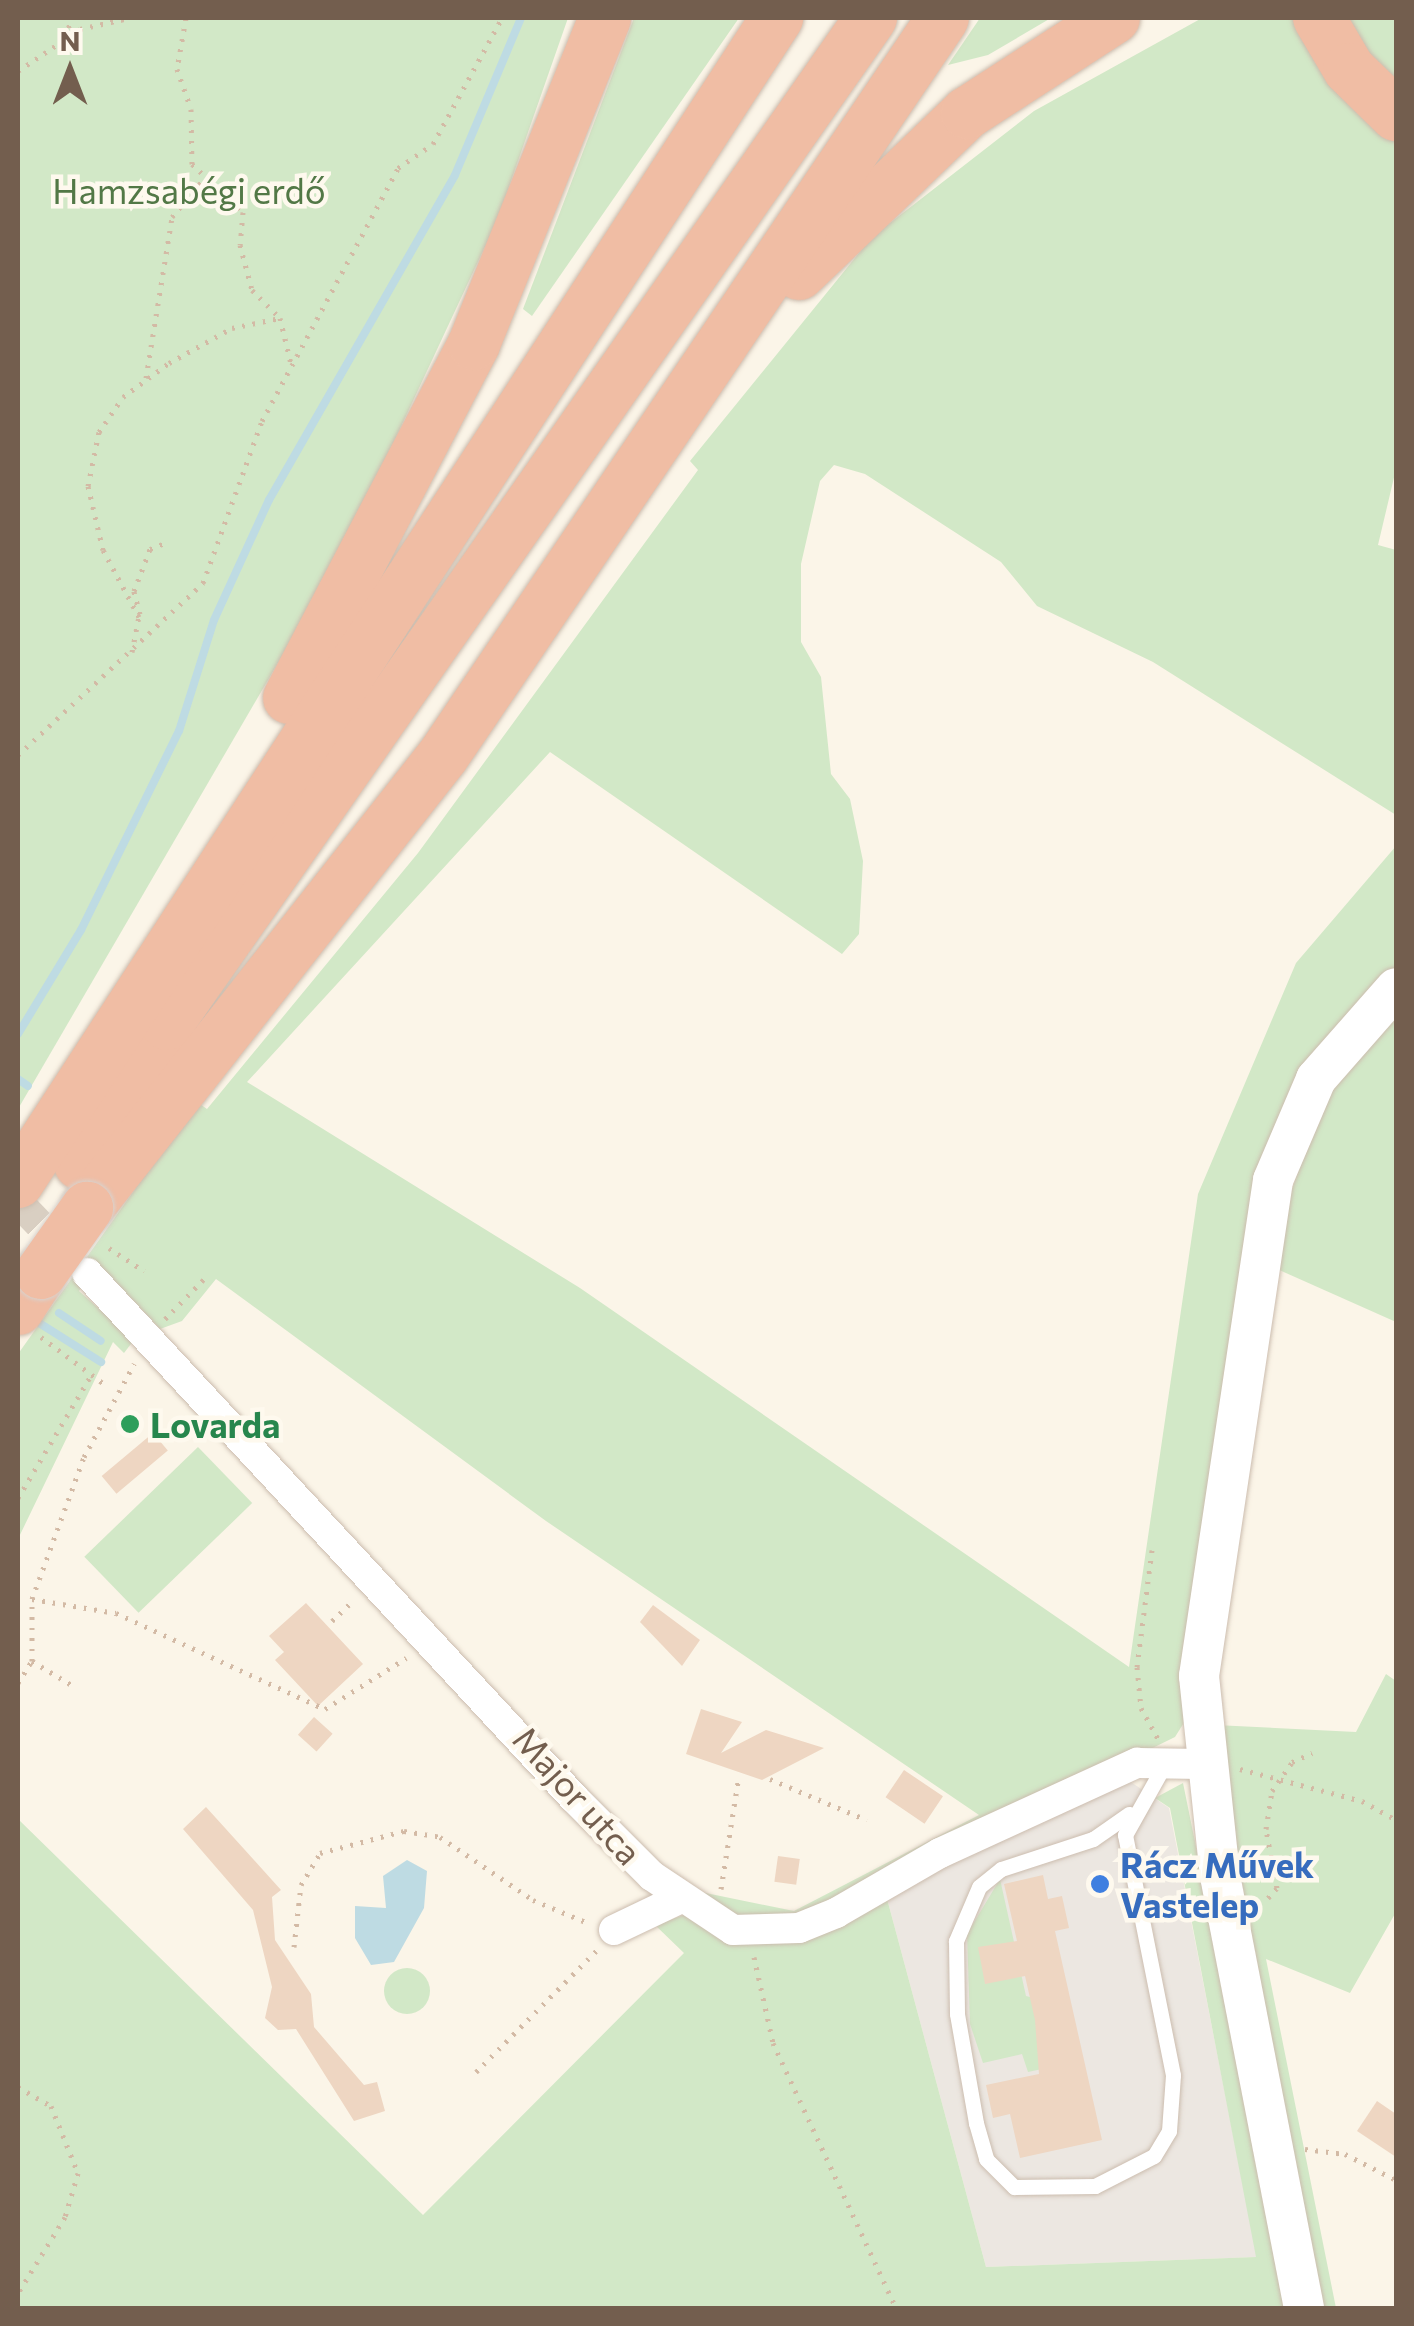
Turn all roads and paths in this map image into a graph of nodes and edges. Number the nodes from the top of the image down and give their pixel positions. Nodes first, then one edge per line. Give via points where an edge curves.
1 (73, 18) edge
2 (130, 18) edge
3 (186, 18) edge
4 (502, 18) edge
5 (605, 18) edge
6 (777, 18) edge
7 (872, 18) edge
8 (943, 18) edge
9 (1114, 18) edge
10 (1319, 18) edge
11 (62, 41) junction
12 (18, 70) edge
13 (1396, 115) edge
14 (204, 179) junction
15 (280, 318) junction
16 (292, 371) junction
17 (144, 380) junction
18 (167, 542) dead end
19 (582, 557) junction
20 (141, 616) dead end
21 (131, 654) junction
22 (18, 755) edge
23 (1396, 988) edge
24 (59, 1187) edge
25 (144, 1271) dead end
26 (208, 1275) dead end
27 (36, 1285) edge
28 (147, 1334) junction
29 (134, 1363) dead end
30 (92, 1374) junction
31 (107, 1386) dead end
32 (18, 1498) edge
33 (1152, 1550) dead end
34 (32, 1599) junction
35 (412, 1653) dead end
36 (32, 1661) junction
37 (18, 1683) edge
38 (75, 1687) dead end
39 (1141, 1708) dead end
40 (1312, 1753) dead end
41 (1186, 1761) junction
42 (739, 1775) dead end
43 (770, 1779) dead end
44 (1284, 1780) junction
45 (1130, 1814) junction
46 (867, 1820) dead end
47 (1396, 1820) edge
48 (736, 1895) dead end
49 (681, 1898) junction
50 (1268, 1898) dead end
51 (614, 1930) junction
52 (744, 1931) junction
53 (294, 1947) dead end
54 (476, 2072) dead end
55 (18, 2087) edge
56 (1308, 2149) dead end
57 (1396, 2180) edge
58 (18, 2293) edge
59 (896, 2308) edge
60 (1304, 2308) edge

1 - 11 path
2 - 11 path
3 - 14 path via 177,69 191,109 192,164
4 - 16 path via 433,144 398,168
5 - 24 highway via 579,100 407,481 318,648 95,1014
6 - 24 highway
7 - 24 highway
8 - 19 highway
9 - 19 highway via 967,112 801,272
10 - 13 highway via 1349,69
11 - 12 path
14 - 15 path via 243,212 240,245 252,290
14 - 17 path via 172,217 158,341
15 - 16 path
15 - 17 path via 232,328
16 - 21 path via 250,448 213,566
17 - 21 path via 99,432 88,486 104,550 140,617
18 - 20 path via 150,549 134,591
19 - 24 highway via 444,756
21 - 22 path
23 - 41 main road via 1316,1079 1273,1180
24 - 25 path
24 - 27 highway
26 - 28 path
27 - 28 street, Major utca
27 - 30 path
28 - 49 street, Major utca via 574,1798
29 - 34 path via 84,1457
30 - 31 path
30 - 32 path
33 - 39 path
34 - 35 path via 116,1613 325,1709
34 - 36 path
36 - 37 path
36 - 38 path
40 - 44 path via 1292,1762
41 - 44 path
41 - 45 lane
41 - 52 street via 1137,1763 940,1853 799,1928
41 - 60 main road
42 - 48 path via 720,1889
43 - 46 path
44 - 47 path
44 - 50 path via 1266,1829 1278,1873
45 - 45 lane via 1126,1873 1173,2075 1169,2132 1154,2156 1096,2186 1014,2186 986,2159 976,2122 957,2014 956,1940 979,1887 1001,1869 1092,1838
49 - 51 street
49 - 52 street, Major utca
51 - 53 path via 564,1916 440,1837 404,1831 320,1853 301,1885
51 - 54 path
52 - 59 path via 774,2043
55 - 58 path via 50,2106 70,2135 78,2173 65,2217
56 - 57 path via 1345,2154

